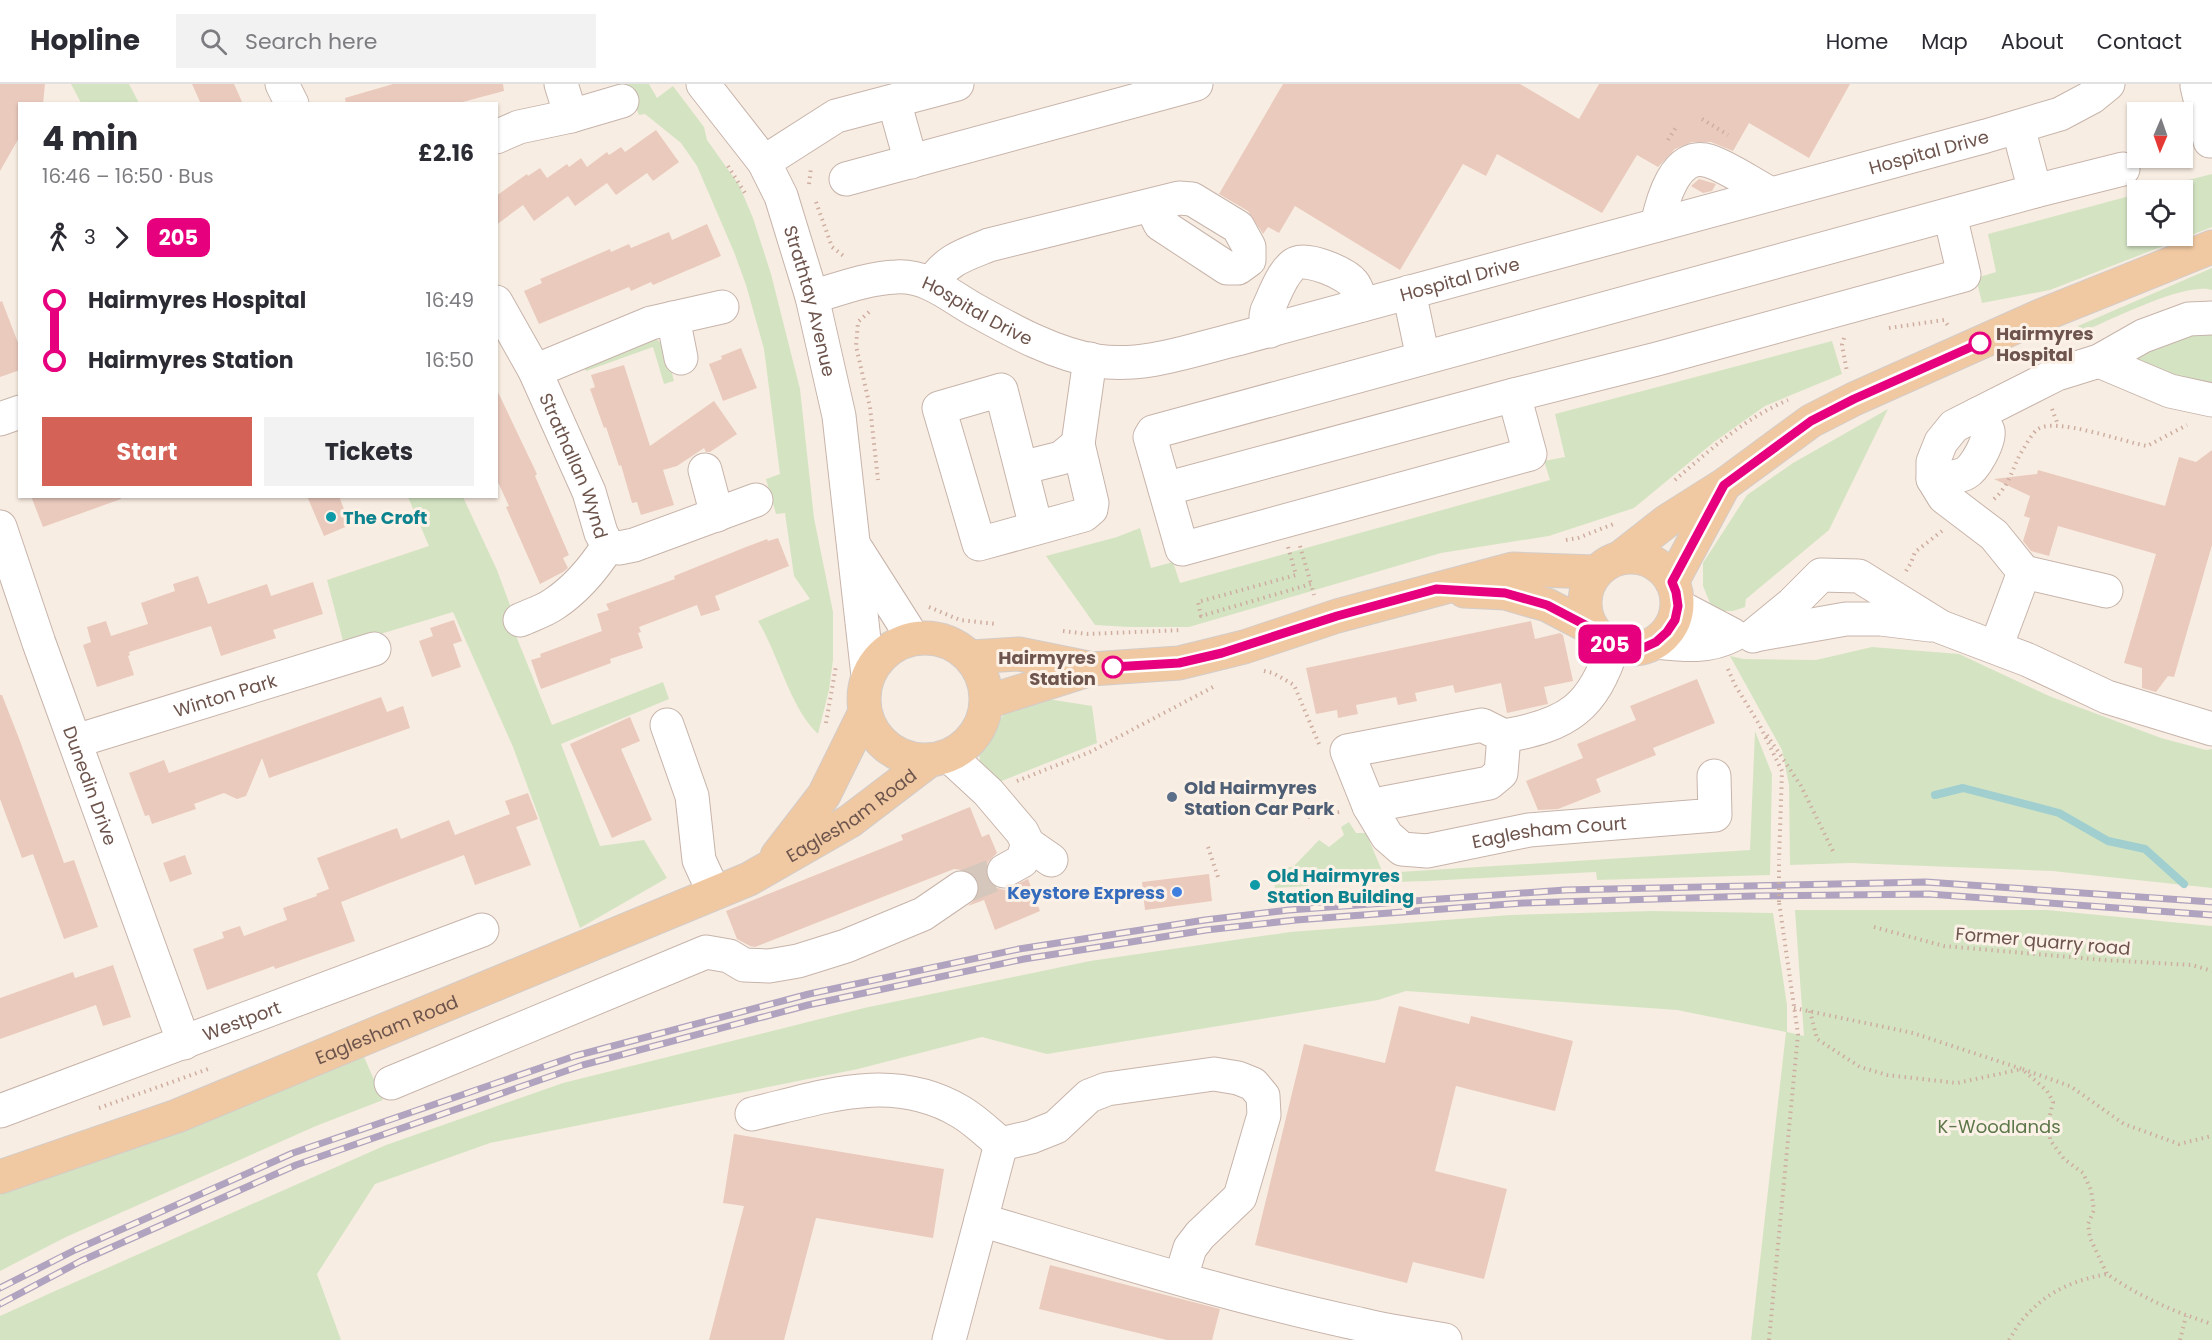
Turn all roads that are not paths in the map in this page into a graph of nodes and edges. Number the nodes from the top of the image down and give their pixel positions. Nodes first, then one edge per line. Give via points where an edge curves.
1 (282, 84) edge
2 (561, 84) edge
3 (703, 84) edge
4 (957, 84) edge
5 (1196, 84) edge
6 (2108, 84) edge
7 (2204, 84) edge
8 (622, 101) dead end
9 (894, 101) junction
10 (291, 102) edge
11 (570, 116) junction
12 (2018, 127) junction
13 (498, 136) edge
14 (2212, 141) edge
15 (764, 162) junction
16 (911, 162) junction
17 (2123, 169) dead end
18 (846, 179) dead end
19 (2035, 191) junction
20 (1771, 194) junction
21 (1151, 205) dead end
22 (1950, 215) junction
23 (1657, 225) junction
24 (2212, 247) edge
25 (932, 283) junction
26 (1409, 292) junction
27 (812, 297) junction
28 (1362, 305) junction
29 (498, 306) edge
30 (722, 307) dead end
31 (673, 318) junction
32 (2212, 318) edge
33 (1270, 331) junction
34 (681, 358) dead end
35 (1423, 358) junction
36 (1090, 359) junction
37 (2099, 361) junction
38 (535, 371) junction
39 (1514, 395) junction
40 (2202, 412) edge
41 (18, 413) edge
42 (0, 419) edge
43 (1078, 444) junction
44 (1021, 468) junction
45 (705, 470) dead end
46 (1724, 485) junction
47 (1165, 489) junction
48 (756, 500) dead end
49 (717, 515) junction
50 (0, 527) edge
51 (1036, 527) junction
52 (853, 543) junction
53 (608, 546) junction
54 (1608, 565) junction
55 (2024, 572) junction
56 (1859, 576) junction
57 (1436, 589) junction
58 (2106, 591) dead end
59 (1675, 594) junction
60 (1845, 619) junction
61 (520, 620) dead end
62 (1941, 627) junction
63 (1602, 637) junction
64 (913, 638) junction
65 (1734, 638) junction
66 (1656, 642) junction
67 (1996, 647) junction
68 (374, 649) dead end
69 (971, 657) junction
70 (1091, 669) junction
71 (868, 676) junction
72 (987, 702) junction
73 (865, 712) junction
74 (2210, 723) edge
75 (666, 724) dead end
76 (1504, 736) junction
77 (76, 741) junction
78 (940, 758) junction
79 (1714, 776) dead end
80 (1369, 806) junction
81 (769, 867) junction
82 (1004, 871) tunnel mouth
83 (961, 888) tunnel mouth
84 (714, 893) junction
85 (482, 930) dead end
86 (184, 1043) junction
87 (391, 1083) dead end
88 (0, 1111) edge
89 (752, 1114) dead end
90 (1001, 1144) junction
91 (0, 1177) edge
92 (981, 1220) junction
93 (1180, 1277) junction
94 (949, 1340) edge
95 (1445, 1340) edge

1 - 10 street
2 - 11 street
3 - 15 street, Strathtay Avenue
4 - 9 street
5 - 16 street
6 - 12 street, Hospital Drive via 2060,114
7 - 14 street via 2197,86
8 - 11 street
9 - 15 street via 836,116
9 - 16 street
11 - 13 street via 519,127
12 - 19 street
12 - 20 street, Hospital Drive
15 - 27 street, Strathtay Avenue via 781,196
16 - 18 street
17 - 19 street
19 - 22 street
20 - 23 street, Hospital Drive
20 - 23 street via 1707,160 1688,162 1681,166 1662,201
21 - 25 street via 989,245 941,268
22 - 35 street
22 - 39 street via 1964,275
23 - 26 street, Hospital Drive
24 - 46 main road via 2040,316 1854,399 1811,421
25 - 27 street, Hospital Drive via 898,276
25 - 36 street, Hospital Drive via 1049,348
26 - 28 street, Hospital Drive
26 - 35 street
27 - 52 street, Strathtay Avenue via 839,416
28 - 33 street, Hospital Drive
28 - 33 street via 1351,280 1309,262 1296,263 1287,270 1267,311
29 - 38 street, Strathallan Wynd
30 - 31 street, Strathallan Wynd
31 - 34 street
31 - 38 street, Strathallan Wynd via 651,323
32 - 37 street via 2189,319 2143,336
33 - 36 street, Hospital Drive via 1140,363
35 - 47 street via 1153,432 1150,437
36 - 43 street
37 - 40 street via 2170,392
37 - 55 street via 2057,374 1954,426 1941,441 1933,462 1932,479 1944,497 1994,535
38 - 53 street, Strathallan Wynd via 590,492
39 - 47 street
39 - 47 street via 1530,454 1293,528 1182,549
41 - 42 street
43 - 44 street via 1061,458
43 - 51 street via 1091,509 1084,515
44 - 51 street
44 - 51 street via 1001,390 939,408 980,544
45 - 49 street
46 - 54 main road
46 - 59 main road
48 - 49 street, Strathallan Wynd
49 - 53 street, Strathallan Wynd via 634,545
50 - 77 street, Dunedin Drive
52 - 64 street, Strathtay Avenue
52 - 71 street, Strathtay Avenue
53 - 61 street via 566,595
54 - 57 main road via 1513,569
54 - 59 main road via 1636,556 1650,561 1662,568
54 - 63 main road via 1588,585 1584,600 1585,614
55 - 58 street
55 - 67 street
56 - 60 street
56 - 62 street
56 - 65 street via 1821,574 1792,604
57 - 63 main road via 1505,593 1547,605
57 - 70 main road via 1179,663
59 - 65 street
59 - 66 main road via 1675,620
60 - 62 street
60 - 65 street
62 - 67 street
63 - 66 main road via 1628,650
63 - 76 street via 1606,669 1592,694 1567,718
64 - 69 main road via 945,640
64 - 71 main road via 887,650
65 - 66 street via 1681,645
67 - 74 street via 2107,697
68 - 77 street, Winton Park
69 - 70 main road via 1019,654
69 - 72 main road via 986,686
70 - 72 main road
71 - 73 main road
72 - 78 main road via 976,734 964,747
73 - 78 main road via 872,730 897,754 913,759
73 - 81 main road, Eaglesham Road via 824,795
75 - 84 street via 692,796 699,860
76 - 80 street via 1501,773 1489,783
76 - 80 street, Eaglesham Court via 1482,725 1347,751
77 - 86 street, Dunedin Drive
78 - 81 main road, Eaglesham Road via 850,821
78 - 82 street via 988,792 1040,852
79 - 80 street, Eaglesham Court via 1715,815 1529,830 1427,851 1402,849 1387,836
81 - 84 main road, Eaglesham Road
83 - 87 street via 923,914 798,961 744,965 729,956 706,952
84 - 91 main road, Eaglesham Road via 177,1116
85 - 86 street, Westport
86 - 88 street, Westport
89 - 90 street via 850,1091 907,1091 962,1112
90 - 92 street
90 - 93 street via 1056,1127 1089,1096 1107,1089 1214,1074 1253,1084 1263,1096 1264,1114 1240,1197 1190,1248
92 - 93 street
92 - 94 street
93 - 95 street via 1359,1324

